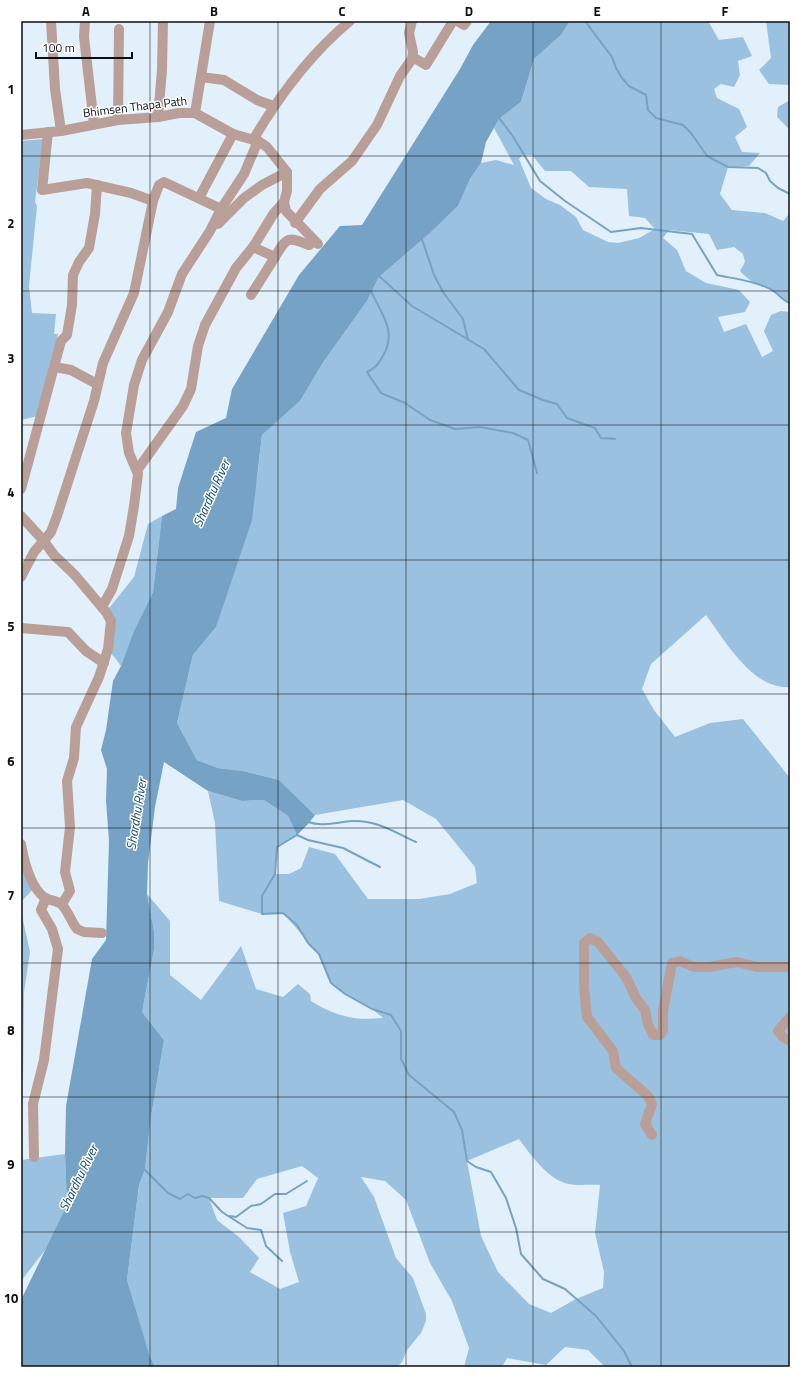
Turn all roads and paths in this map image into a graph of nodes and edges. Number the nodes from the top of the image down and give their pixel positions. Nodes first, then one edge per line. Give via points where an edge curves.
1 (51, 21) edge
2 (85, 21) edge
3 (163, 21) edge
4 (210, 21) edge
5 (412, 21) edge
6 (453, 21) edge
7 (457, 21) edge
8 (467, 21) edge
9 (347, 22) edge
10 (119, 29) dead end
11 (412, 59) junction
12 (202, 77) junction
13 (273, 106) junction
14 (196, 113) junction
15 (158, 117) junction
16 (118, 120) junction
17 (94, 124) junction
18 (61, 131) junction
19 (48, 132) junction
20 (233, 134) junction
21 (21, 135) edge
22 (255, 140) junction
23 (285, 169) junction
24 (97, 185) junction
25 (199, 198) junction
26 (153, 201) junction
27 (284, 202) junction
28 (221, 209) junction
29 (295, 223) junction
30 (210, 231) junction
31 (253, 247) junction
32 (274, 257) junction
33 (251, 295) dead end
34 (55, 367) junction
35 (97, 384) junction
36 (138, 469) junction
37 (21, 489) edge
38 (21, 516) edge
39 (43, 540) junction
40 (21, 577) edge
41 (102, 607) junction
42 (21, 628) edge
43 (104, 663) junction
44 (21, 844) edge
45 (46, 898) junction
46 (62, 904) junction
47 (102, 933) dead end
48 (790, 967) edge
49 (790, 1017) edge
50 (790, 1041) edge
51 (652, 1135) dead end
52 (34, 1157) dead end

1 - 18 street via 55,89
2 - 17 street via 84,37
3 - 15 street
4 - 12 street
5 - 11 street via 409,33
6 - 11 street via 426,65
7 - 8 street via 464,25
9 - 13 street via 287,87
10 - 16 street
11 - 29 street via 400,76 366,142 352,161 320,189
12 - 13 street via 224,80 257,100
12 - 14 street
13 - 22 street
14 - 15 street, Bhimsen Thapa Path
14 - 20 street, Bhimsen Thapa Path
15 - 16 street, Bhimsen Thapa Path
16 - 17 street, Bhimsen Thapa Path
17 - 18 street, Bhimsen Thapa Path
18 - 19 street, Bhimsen Thapa Path
19 - 21 street, Bhimsen Thapa Path
19 - 24 street via 42,190 76,184
20 - 22 street, Bhimsen Thapa Path
20 - 25 street
22 - 23 street, Bhimsen Thapa Path via 267,147
22 - 28 street via 244,174
23 - 27 street via 287,191
23 - 30 street via 244,198
24 - 26 street
24 - 34 street via 89,248 73,276 67,335 61,341
25 - 26 street via 164,182 159,185
25 - 28 street
26 - 35 street via 134,293 110,346
27 - 29 street via 286,211
27 - 31 street
28 - 30 street
29 - 32 street via 316,242 309,245 292,238 288,239
30 - 36 street via 182,274 168,312 142,360 134,385 126,433 128,453
31 - 32 street
31 - 36 street via 236,268 205,325 198,346 191,389 183,406
32 - 33 street
34 - 35 street via 71,370
34 - 37 street
35 - 39 street via 58,516 52,532
36 - 41 street via 129,536 112,588
38 - 39 street
39 - 40 street
39 - 41 street
41 - 43 street via 111,620
42 - 43 street via 68,632
43 - 46 street via 76,727 74,758 67,781 70,827 65,872 70,891
44 - 45 street via 26,869
45 - 46 street
45 - 52 street via 41,910 52,929 58,949 44,1060 33,1104
46 - 47 street via 76,929
48 - 51 street via 757,967 736,962 694,967 680,961 672,963 660,1036 653,1035 645,1010 626,977 598,942 590,938 584,943 587,1017 613,1051 616,1068 648,1096 652,1104 645,1124
49 - 50 street via 778,1031 782,1037

